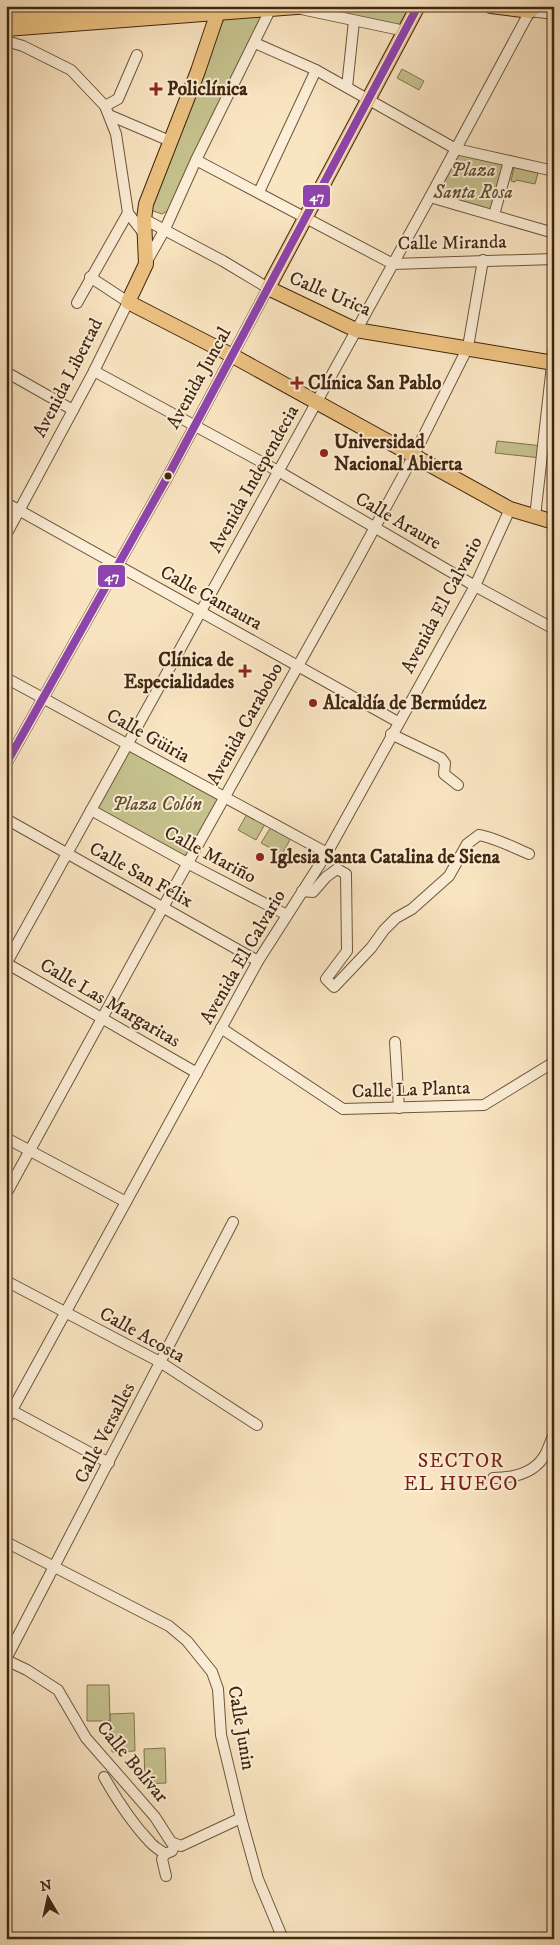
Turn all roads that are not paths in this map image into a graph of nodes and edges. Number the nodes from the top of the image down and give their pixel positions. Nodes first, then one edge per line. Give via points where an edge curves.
1 (159, 6) edge
2 (310, 6) edge
3 (418, 6) edge
4 (491, 6) edge
5 (272, 8) edge
6 (292, 8) junction
7 (533, 9) edge
8 (219, 10) edge
9 (554, 14) edge
10 (6, 19) edge
11 (354, 22) junction
12 (6, 29) edge
13 (405, 31) junction
14 (6, 41) edge
15 (255, 43) junction
16 (137, 55) dead end
17 (316, 70) junction
18 (347, 87) junction
19 (368, 99) junction
20 (107, 111) junction
21 (170, 141) junction
22 (456, 149) junction
23 (196, 160) junction
24 (509, 161) junction
25 (554, 171) edge
26 (259, 192) junction
27 (430, 197) junction
28 (128, 212) junction
29 (494, 215) junction
30 (304, 218) junction
31 (144, 219) junction
32 (165, 229) junction
33 (554, 233) edge
34 (145, 236) junction
35 (554, 259) edge
36 (483, 260) junction
37 (146, 264) junction
38 (393, 264) junction
39 (90, 277) junction
40 (268, 288) junction
41 (128, 302) junction
42 (77, 303) dead end
43 (356, 330) junction
44 (554, 347) edge
45 (468, 348) junction
46 (233, 356) junction
47 (553, 363) edge
48 (94, 371) junction
49 (6, 372) edge
50 (316, 403) junction
51 (74, 410) junction
52 (193, 426) junction
53 (413, 457) junction
54 (278, 472) junction
55 (6, 503) edge
56 (510, 509) junction
57 (19, 511) junction
58 (535, 517) junction
59 (554, 522) edge
60 (375, 527) junction
61 (6, 535) edge
62 (118, 565) junction
63 (475, 586) junction
64 (200, 612) junction
65 (554, 628) edge
66 (298, 666) junction
67 (6, 678) edge
68 (44, 698) junction
69 (398, 722) junction
70 (391, 734) junction
71 (127, 745) junction
72 (6, 764) edge
73 (458, 785) dead end
74 (225, 798) junction
75 (91, 810) junction
76 (6, 819) edge
77 (67, 853) junction
78 (326, 853) junction
79 (529, 854) dead end
80 (189, 864) junction
81 (302, 891) junction
82 (163, 907) junction
83 (286, 915) junction
84 (258, 961) junction
85 (6, 963) edge
86 (102, 1018) junction
87 (221, 1028) junction
88 (395, 1042) dead end
89 (554, 1062) edge
90 (197, 1073) junction
91 (399, 1108) junction
92 (6, 1138) edge
93 (30, 1151) junction
94 (6, 1194) edge
95 (126, 1202) junction
96 (233, 1222) dead end
97 (6, 1281) edge
98 (65, 1313) junction
99 (160, 1362) junction
100 (9, 1409) edge
101 (6, 1421) edge
102 (257, 1425) dead end
103 (554, 1435) edge
104 (109, 1463) junction
105 (494, 1478) dead end
106 (6, 1542) edge
107 (55, 1568) junction
108 (6, 1660) edge
109 (104, 1777) dead end
110 (241, 1818) junction
111 (175, 1844) junction
112 (165, 1854) junction
113 (166, 1876) dead end
114 (283, 1939) edge

1 - 10 main road
2 - 6 main road
3 - 13 main road, Avenida Juncal
4 - 7 main road
5 - 6 main road
5 - 8 main road
5 - 15 street, Avenida Libertad
6 - 11 street
7 - 9 street
7 - 22 street, Avenida Independecia
8 - 12 main road
8 - 21 main road, Avenida Libertad
11 - 13 street
11 - 18 street
13 - 19 main road, Avenida Juncal
14 - 20 street via 71,70
15 - 17 street
15 - 23 street, Avenida Libertad
16 - 20 street via 118,99
17 - 18 street
17 - 26 street
18 - 19 street
19 - 22 street
19 - 30 main road, Avenida Juncal
20 - 21 street
20 - 28 street via 116,134
21 - 31 main road, Avenida Libertad via 146,204
22 - 24 street
22 - 27 street, Avenida Independecia
23 - 26 street, Calle Miranda
23 - 32 street, Avenida Libertad
24 - 25 street
24 - 29 street
26 - 30 street, Calle Miranda
27 - 29 street
27 - 38 street, Avenida Independecia
28 - 34 street
28 - 39 street
29 - 33 street
30 - 38 street, Calle Miranda
30 - 40 main road, Avenida Juncal
31 - 32 street
31 - 34 main road, Avenida Libertad
32 - 37 street, Avenida Libertad
32 - 40 street, Calle Urica
34 - 37 main road, Avenida Libertad
35 - 36 street, Calle Miranda
36 - 38 street, Calle Miranda
36 - 45 street, Avenida Carabobo
37 - 41 main road, Avenida Libertad
38 - 43 street, Avenida Independecia
39 - 41 street
39 - 42 street
40 - 43 main road, Calle Urica
40 - 46 street, Avenida Juncal
41 - 46 main road
41 - 48 street, Avenida Libertad
43 - 45 main road, Calle Urica
43 - 50 street, Avenida Independecia
44 - 47 street
45 - 47 main road, Calle Urica
45 - 53 street, Avenida Carabobo
46 - 50 main road
46 - 52 street, Avenida Juncal
47 - 58 street
48 - 51 street, Avenida Libertad
48 - 52 street, Calle Araure
49 - 51 street
50 - 53 main road
50 - 54 street, Avenida Independecia
51 - 57 street, Avenida Libertad
52 - 54 street, Calle Araure
52 - 62 street, Avenida Juncal
53 - 56 main road
53 - 60 street, Avenida Carabobo
54 - 60 street, Calle Araure
54 - 64 street, Avenida Independecia
55 - 57 street, Calle Cantaura
56 - 58 main road
56 - 63 street, Avenida El Calvario
57 - 61 street, Avenida Libertad
57 - 62 street, Calle Cantaura
58 - 59 main road
60 - 63 street, Calle Araure
60 - 66 street, Avenida Carabobo
62 - 64 street, Calle Cantaura
62 - 68 street, Avenida Juncal
63 - 65 street, Calle Araure
63 - 69 street, Avenida El Calvario
64 - 66 street, Calle Cantaura
64 - 71 street, Avenida Independecia
66 - 69 street, Calle Cantaura
66 - 74 street, Avenida Carabobo
67 - 68 street, Calle Güiria
68 - 71 street, Calle Güiria
68 - 72 street, Avenida Juncal
69 - 70 street, Avenida El Calvario
70 - 73 street via 441,758 445,763 444,774
70 - 78 street, Avenida El Calvario
71 - 74 street, Calle Güiria
71 - 75 street, Avenida Independecia
74 - 78 street, Calle Güiria
74 - 80 street, Avenida Carabobo
75 - 77 street, Avenida Independecia
75 - 80 street, Calle Mariño
76 - 77 street, Calle San Félix
77 - 82 street, Calle San Félix
77 - 85 street, Avenida Independecia
78 - 81 street, Avenida El Calvario
79 - 81 street via 479,835 467,844 449,876 412,909 396,918 334,987 326,979 347,951 346,874 337,869 313,892
80 - 82 street, Avenida Carabobo
80 - 83 street, Calle Mariño
81 - 83 street, Avenida El Calvario
82 - 84 street, Calle San Félix
82 - 86 street, Avenida Carabobo
83 - 84 street, Avenida El Calvario
84 - 87 street, Avenida El Calvario
85 - 86 street, Calle Las Margaritas
86 - 90 street, Calle Las Margaritas
86 - 93 street, Avenida Carabobo
87 - 90 street, Avenida El Calvario
87 - 91 street, Calle La Planta via 343,1109
88 - 91 street
89 - 91 street, Calle La Planta via 484,1105
90 - 95 street, Avenida El Calvario
92 - 93 street
93 - 94 street, Avenida Carabobo
93 - 95 street
95 - 98 street, Avenida El Calvario
96 - 99 street, Calle Versalles
97 - 98 street, Calle Acosta
98 - 99 street, Calle Acosta
98 - 100 street, Avenida El Calvario
99 - 102 street, Calle Acosta
99 - 104 street, Calle Versalles
100 - 101 street, Avenida El Calvario
100 - 104 street
103 - 105 street via 536,1466 509,1478
104 - 107 street, Calle Versalles
106 - 107 street, Calle Junin
107 - 108 street, Calle Versalles
107 - 110 street, Calle Junin via 169,1626 187,1641 212,1672 218,1689 221,1735
108 - 111 street, Calle Bolívar via 58,1690 86,1738 155,1817 170,1842
109 - 112 street via 132,1821
110 - 111 street via 181,1846
110 - 114 street, Calle Junin via 258,1879
111 - 112 street via 172,1851
112 - 113 street via 162,1858

